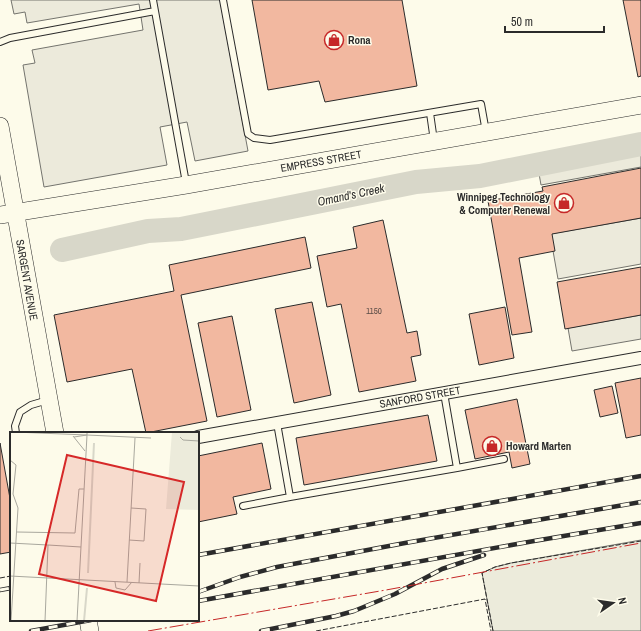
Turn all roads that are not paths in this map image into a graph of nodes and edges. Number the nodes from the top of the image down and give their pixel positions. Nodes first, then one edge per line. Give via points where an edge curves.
1 (153, 0) edge
2 (223, 0) edge
3 (155, 12) junction
4 (0, 42) edge
5 (641, 105) edge
6 (430, 113) junction
7 (0, 126) edge
8 (486, 132) junction
9 (434, 141) junction
10 (186, 185) junction
11 (8, 213) edge
12 (641, 358) edge
13 (444, 393) junction
14 (49, 400) junction
15 (277, 422) junction
16 (16, 432) edge
17 (55, 432) edge
18 (199, 436) edge
19 (504, 459) dead end
20 (457, 468) junction
21 (290, 497) junction
22 (243, 506) dead end
23 (88, 621) edge
24 (90, 631) edge

1 - 3 lane
2 - 6 lane via 248,134 254,138 270,140
3 - 4 lane via 10,38
3 - 10 lane
5 - 8 main road, EMPRESS STREET
6 - 8 lane via 481,104
6 - 9 lane
7 - 11 main road, SARGENT AVENUE
8 - 9 main road, EMPRESS STREET
9 - 10 main road, EMPRESS STREET
10 - 11 main road, EMPRESS STREET
11 - 14 main road, SARGENT AVENUE
12 - 13 street, SANFORD STREET
13 - 15 street, SANFORD STREET
13 - 20 lane
14 - 16 lane via 31,405 20,412 15,426
14 - 17 main road, SARGENT AVENUE
15 - 18 street, SANFORD STREET
15 - 21 lane
19 - 20 lane
20 - 21 lane
21 - 22 lane
23 - 24 main road

